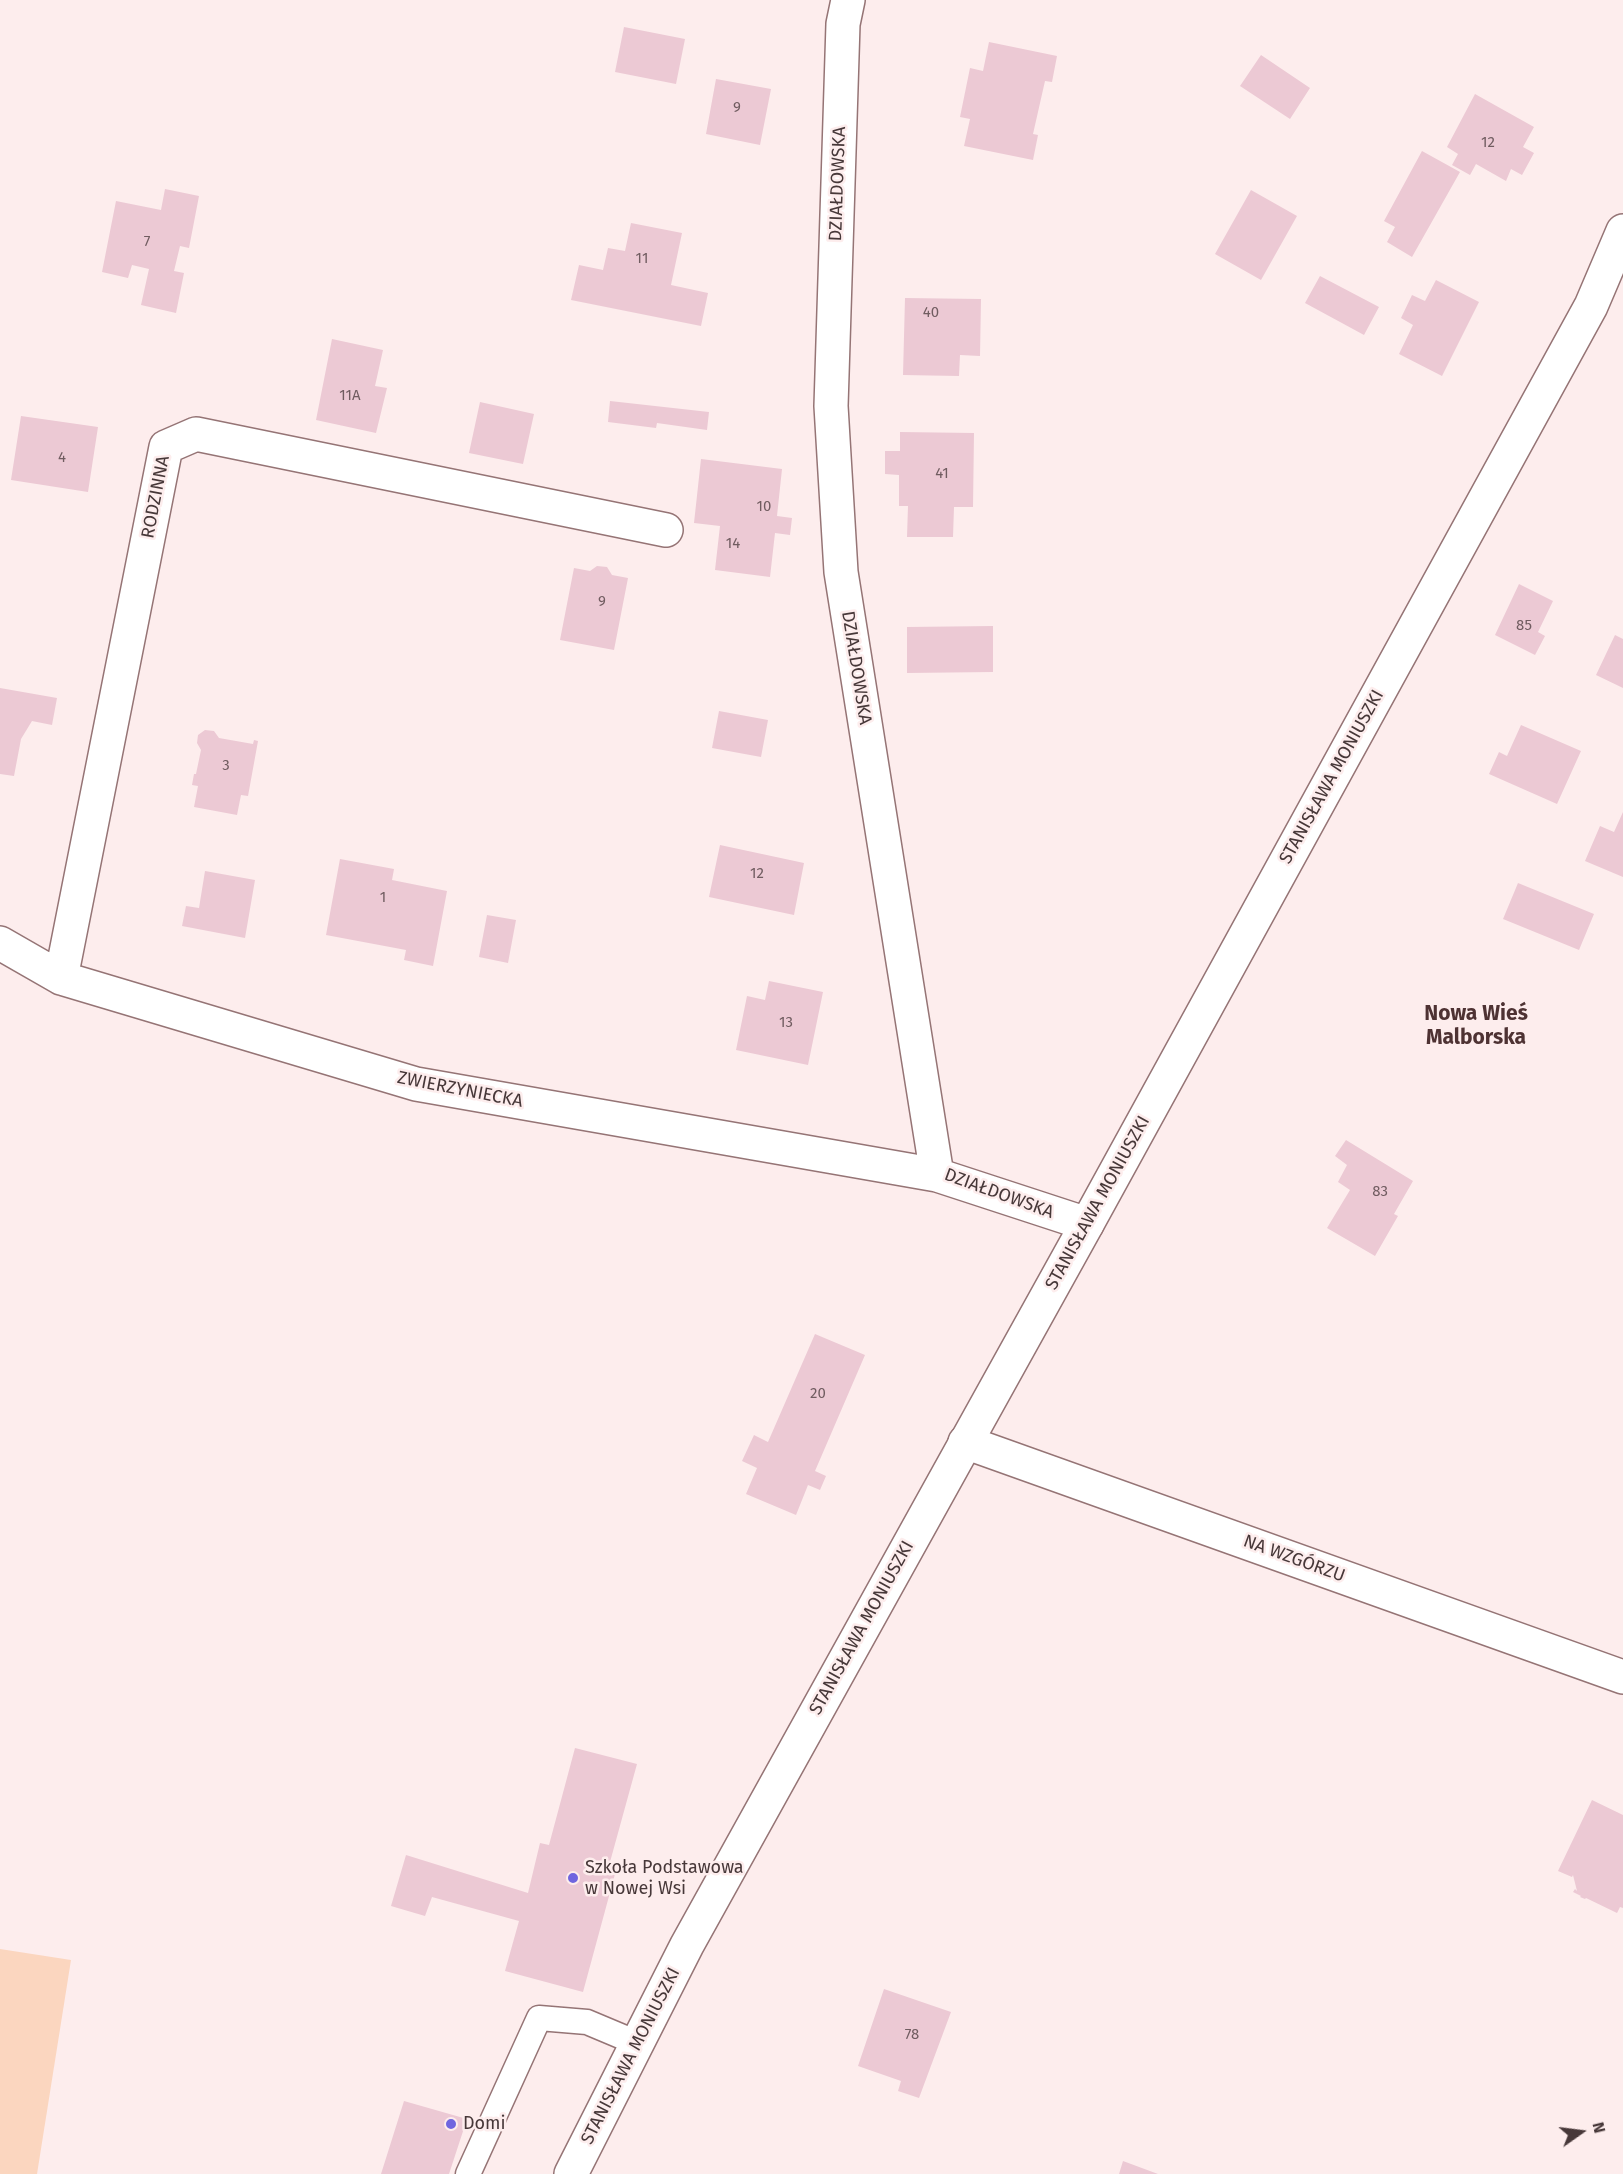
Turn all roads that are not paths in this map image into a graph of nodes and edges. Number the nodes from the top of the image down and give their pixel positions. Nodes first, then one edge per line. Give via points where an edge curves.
1 (848, 0) edge
2 (1623, 231) edge
3 (666, 530) dead end
4 (0, 943) edge
5 (61, 978) junction
6 (938, 1175) junction
7 (1087, 1224) junction
8 (965, 1442) junction
9 (1623, 1677) edge
10 (638, 2043) junction
11 (468, 2174) edge
12 (571, 2174) edge

1 - 6 street, DZIAŁDOWSKA via 843,24 831,406 841,572
2 - 7 street, STANISŁAWA MONIUSZKI via 1591,306
3 - 5 street, RODZINNA via 196,434 166,447
4 - 5 street, ZWIERZYNIECKA
5 - 6 street, ZWIERZYNIECKA via 416,1084
6 - 7 street, DZIAŁDOWSKA
7 - 8 street, STANISŁAWA MONIUSZKI
8 - 9 street, NA WZGÓRZU
8 - 10 street, STANISŁAWA MONIUSZKI via 687,1945
10 - 11 lane via 587,2022 539,2018
10 - 12 street, STANISŁAWA MONIUSZKI

